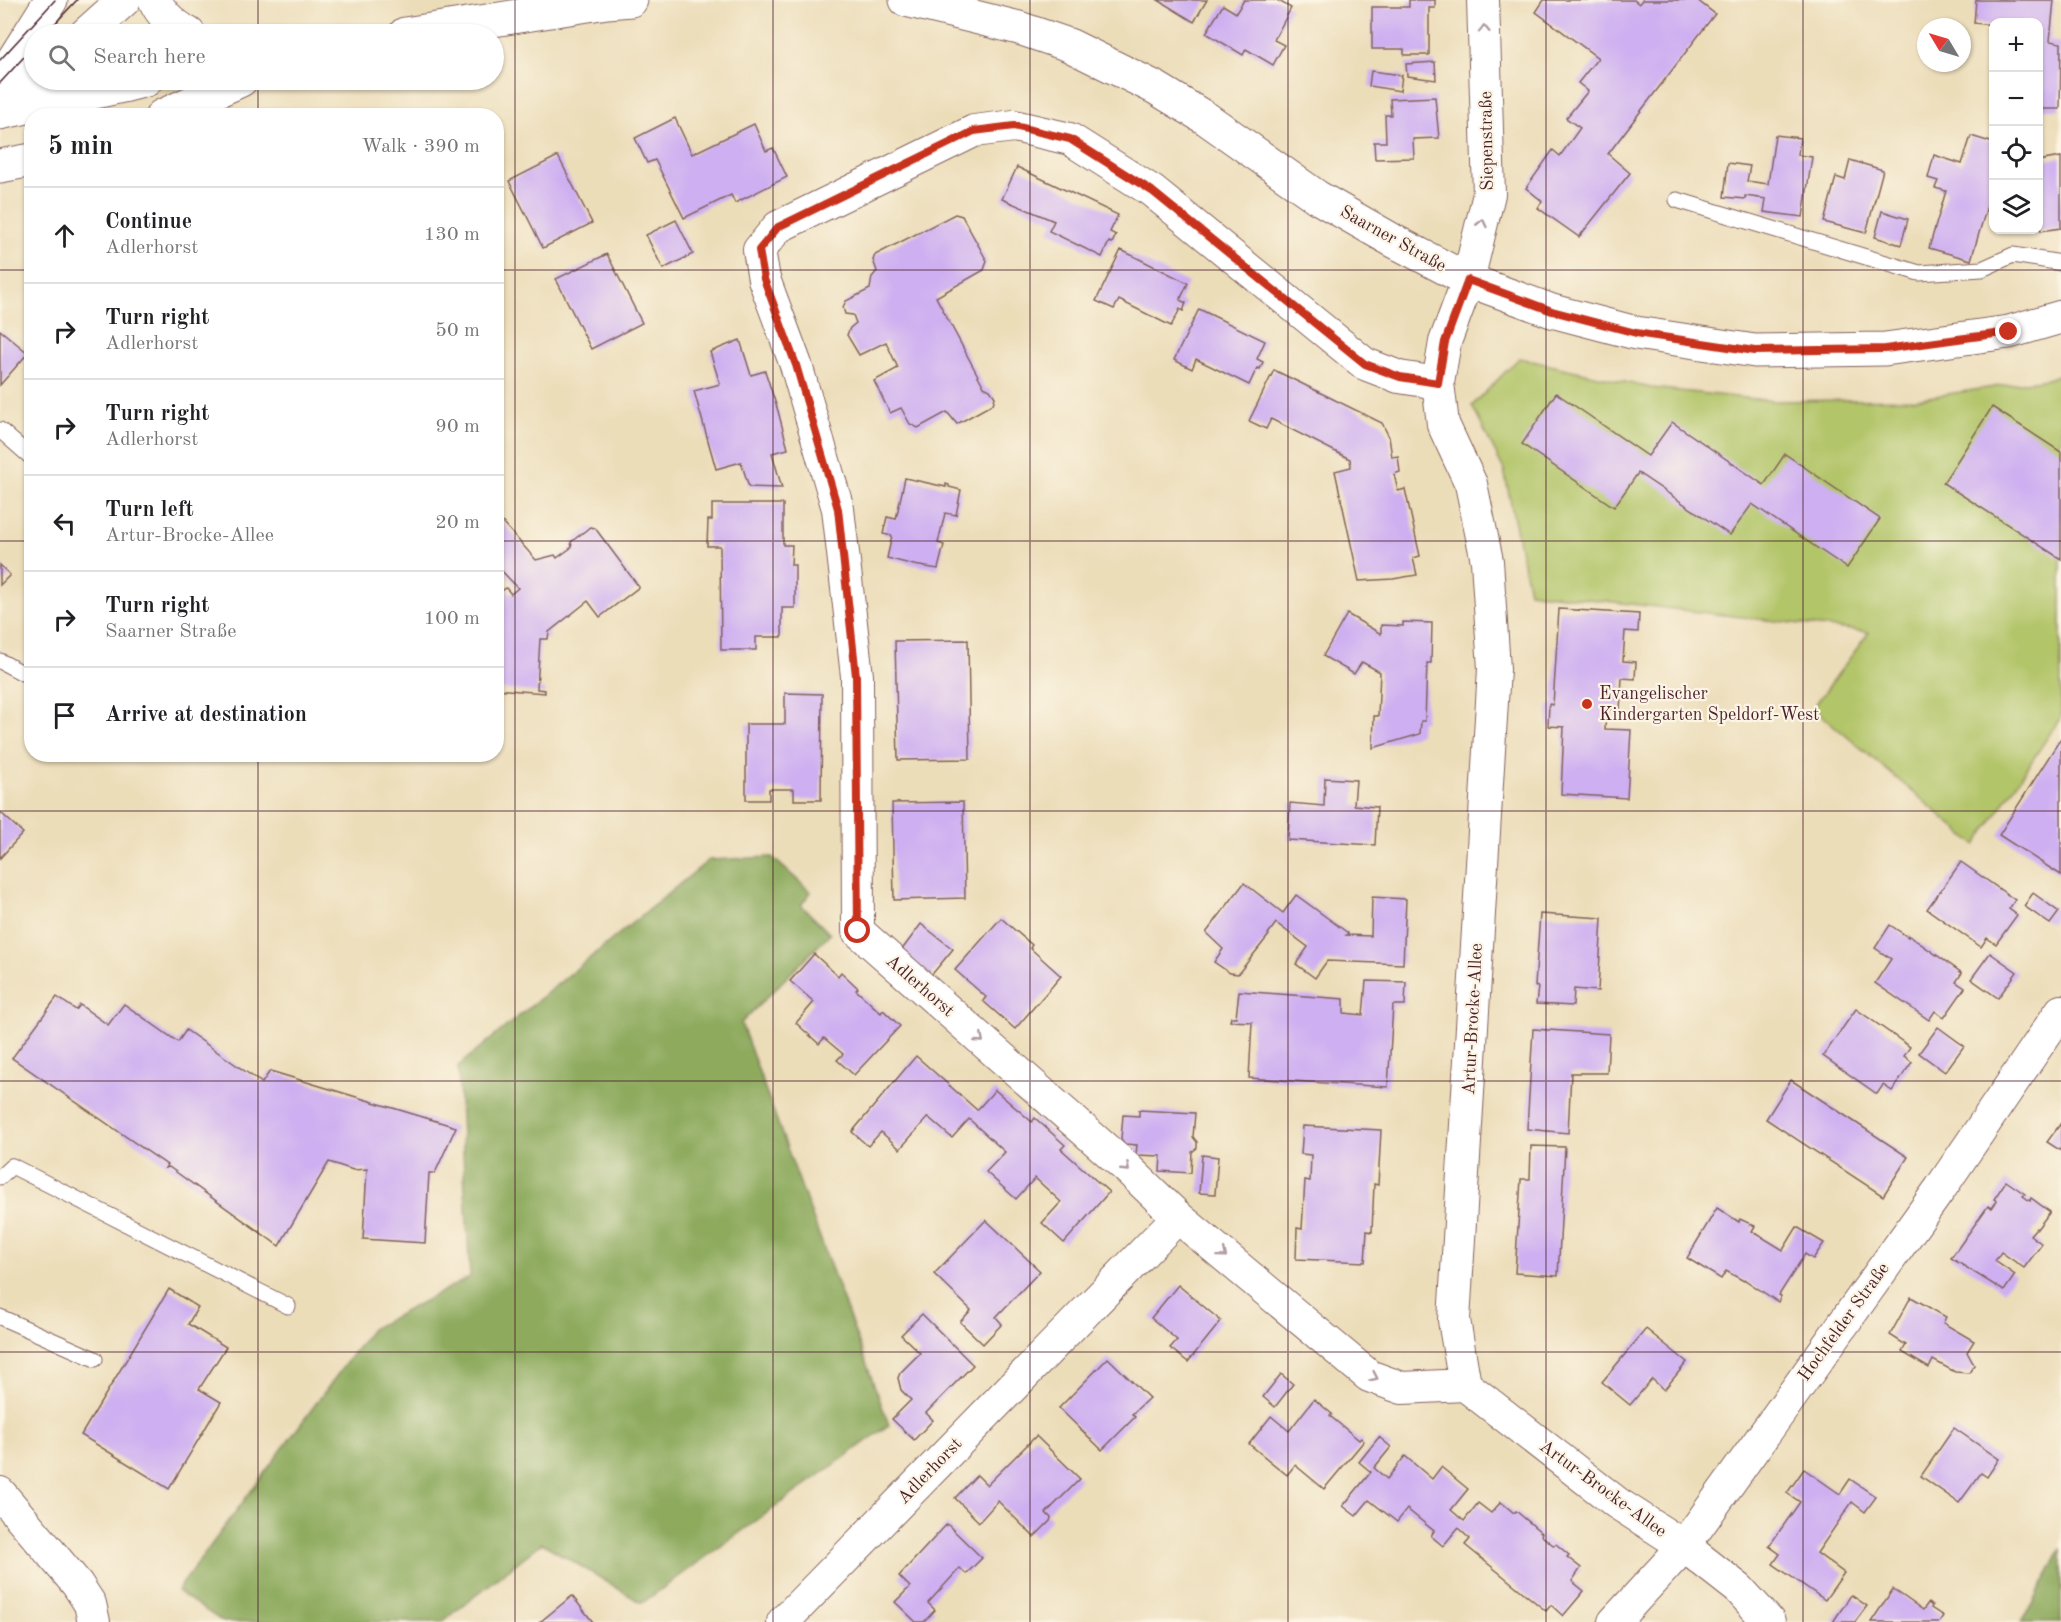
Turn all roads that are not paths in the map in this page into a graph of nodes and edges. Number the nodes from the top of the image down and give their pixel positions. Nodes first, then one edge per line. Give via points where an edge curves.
1 (51, 0) edge
2 (124, 0) edge
3 (155, 0) edge
4 (631, 0) edge
5 (906, 0) edge
6 (1483, 0) edge
7 (36, 24) edge
8 (97, 24) edge
9 (174, 24) edge
10 (468, 24) edge
11 (24, 43) edge
12 (0, 81) edge
13 (24, 83) edge
14 (105, 90) edge
15 (219, 90) edge
16 (0, 101) edge
17 (180, 108) edge
18 (0, 113) edge
19 (24, 162) edge
20 (0, 166) edge
21 (1677, 200) dead end
22 (2061, 263) edge
23 (1468, 280) junction
24 (2061, 317) edge
25 (1438, 383) junction
26 (0, 430) edge
27 (24, 451) edge
28 (0, 661) edge
29 (24, 674) edge
30 (2061, 1011) edge
31 (0, 1177) edge
32 (1178, 1217) junction
33 (288, 1306) dead end
34 (0, 1317) edge
35 (95, 1359) dead end
36 (1465, 1385) junction
37 (0, 1493) edge
38 (1684, 1546) junction
39 (94, 1622) edge
40 (783, 1622) edge
41 (1614, 1622) edge
42 (1769, 1622) edge

1 - 7 main road
2 - 8 main road
3 - 9 main road
4 - 10 main road
5 - 23 main road, Saarner Straße via 1070,45 1147,83 1207,119 1317,197
23 -> 6 street, Siepenstraße via 1489,194
11 - 12 main road
13 - 16 main road
14 - 18 main road
15 - 17 main road
19 - 20 main road
21 - 22 lane via 1919,273 1982,269 2013,255
23 - 24 main road, Saarner Straße via 1552,311 1636,333 1755,351 1885,349 2009,332
23 - 25 street, Artur-Brocke-Allee via 1445,342
25 -> 32 street, Adlerhorst via 1400,377 1365,364 1152,191 1070,139 1014,126 974,131 778,227 759,250 764,279 796,365 838,509 856,676 858,931
25 - 36 street, Artur-Brocke-Allee via 1443,424 1471,484 1487,561 1494,669 1454,1320
26 - 27 lane
28 - 29 lane
30 - 38 street, Hochfelder Straße via 1940,1189
31 - 33 lane via 12,1166
32 -> 36 street, Adlerhorst via 1369,1376 1402,1388
32 - 40 street, Adlerhorst
34 - 35 lane
36 - 38 street, Artur-Brocke-Allee via 1617,1503
37 - 39 street via 77,1584 90,1604
38 - 41 street, Hochfelder Straße
38 - 42 street, Artur-Brocke-Allee via 1739,1589

